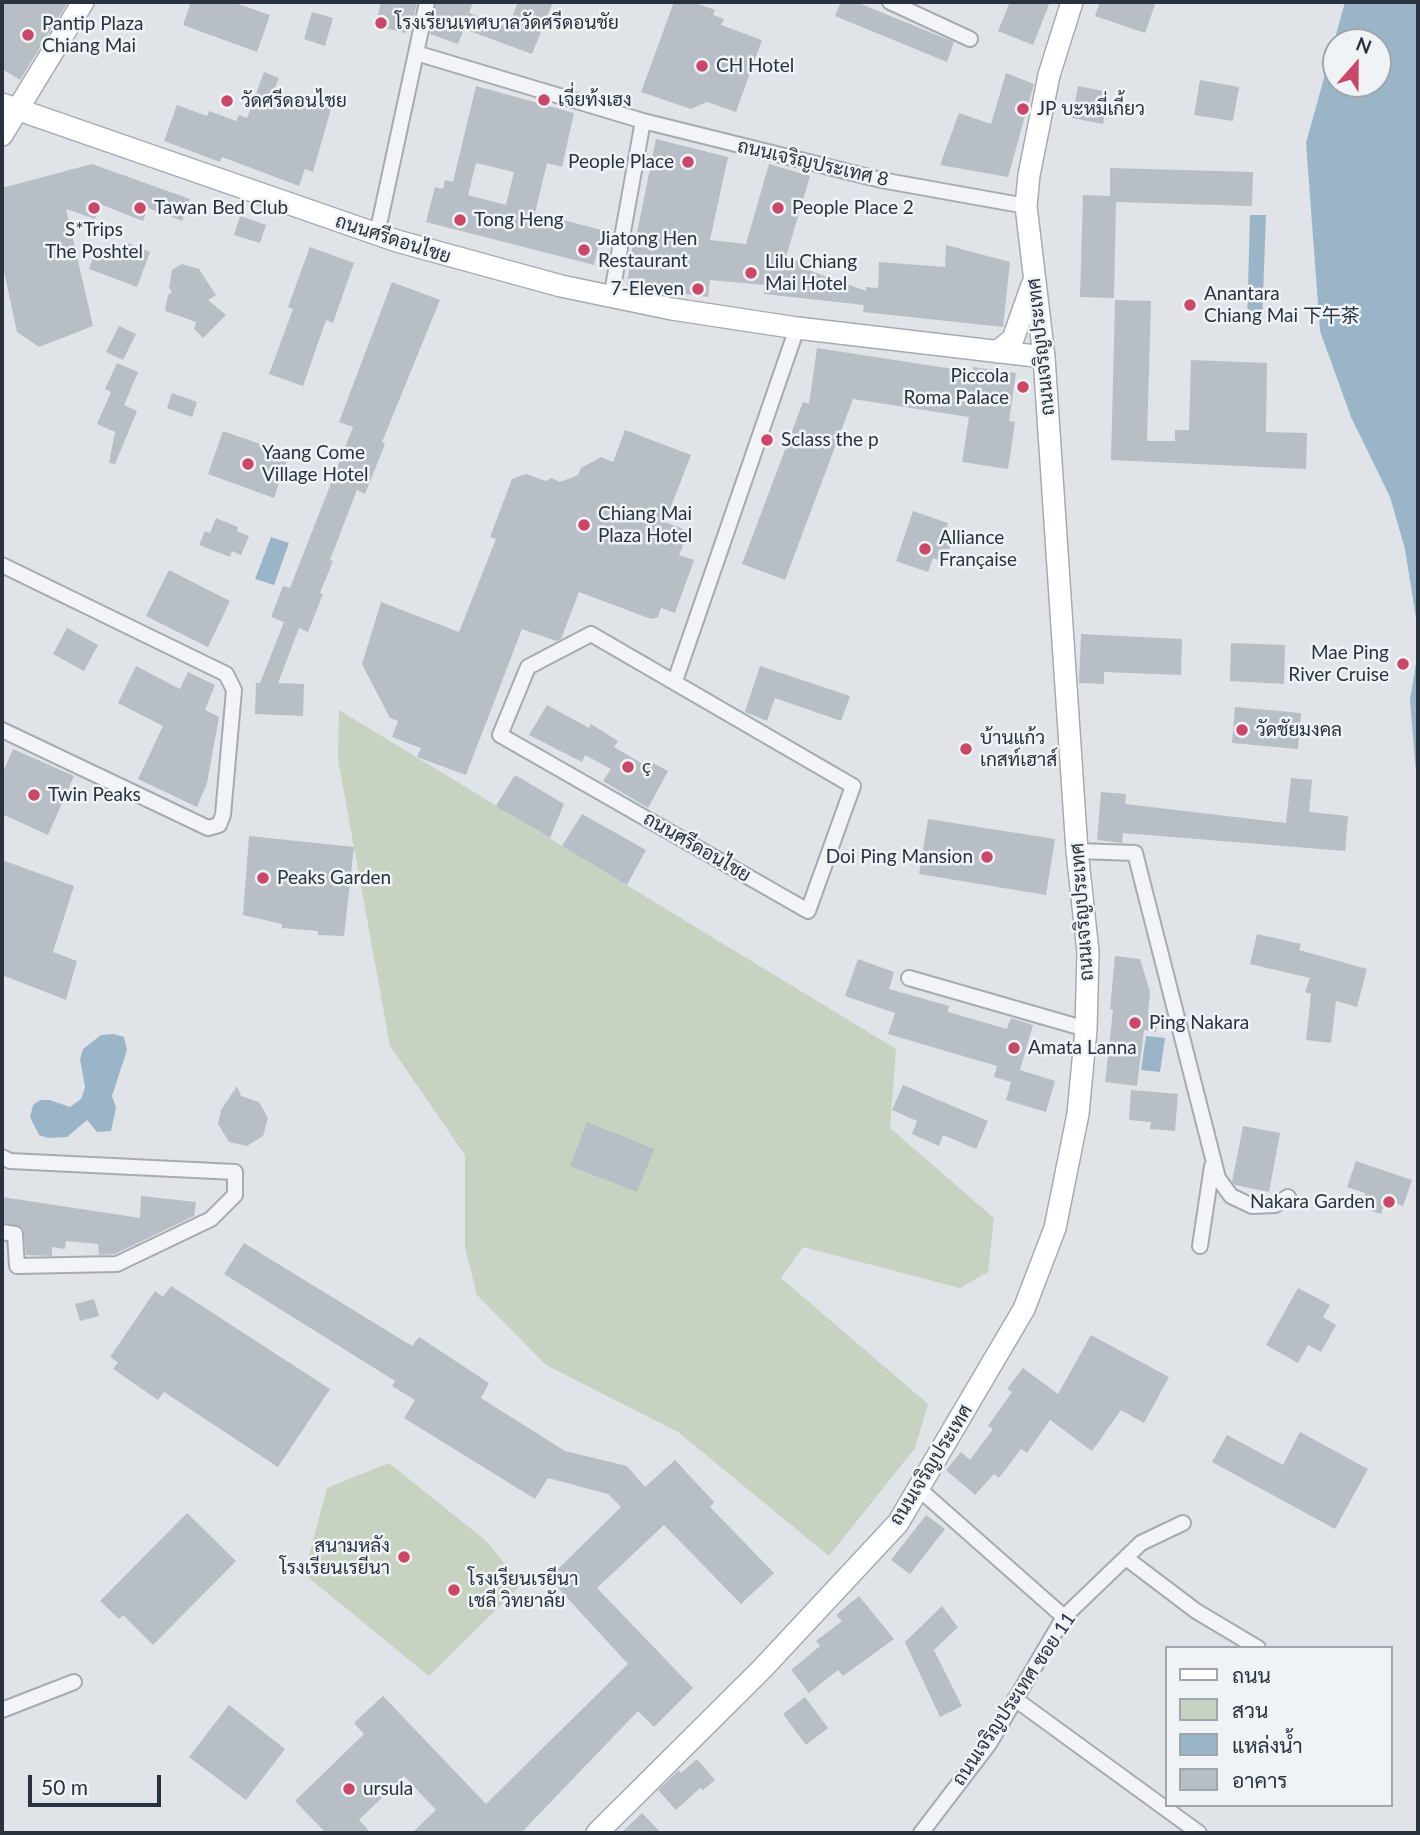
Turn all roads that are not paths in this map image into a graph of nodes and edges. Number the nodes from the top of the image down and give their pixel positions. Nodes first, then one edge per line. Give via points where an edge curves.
1 (83, 2) edge
2 (427, 2) edge
3 (890, 2) edge
4 (1072, 2) edge
5 (970, 38) dead end
6 (416, 53) junction
7 (9, 108) edge
8 (643, 121) junction
9 (2, 135) edge
10 (1026, 206) junction
11 (377, 234) junction
12 (1034, 279) junction
13 (611, 298) junction
14 (797, 328) junction
15 (997, 352) junction
16 (1044, 357) junction
17 (2, 565) edge
18 (675, 681) junction
19 (2, 730) edge
20 (1077, 851) junction
21 (909, 978) dead end
22 (1086, 1029) junction
23 (2, 1157) edge
24 (1213, 1161) junction
25 (1288, 1197) dead end
26 (2, 1232) edge
27 (1200, 1246) dead end
28 (919, 1489) junction
29 (1183, 1523) dead end
30 (1126, 1558) junction
31 (1064, 1617) junction
32 (1255, 1646) edge
33 (74, 1682) dead end
34 (1015, 1699) junction
35 (2, 1710) edge
36 (597, 1833) edge
37 (920, 1833) edge
38 (1199, 1833) edge

1 - 7 street
2 - 6 street
3 - 5 street
4 - 10 street, ถนนเจริญประเทศ via 1049,75
6 - 8 street, ถนนเจริญประเทศ 8
6 - 11 street
7 - 9 street
7 - 11 street, ถนนศรีดอนไชย
8 - 10 street, ถนนเจริญประเทศ 8 via 881,180
8 - 13 street
10 - 12 street, ถนนเจริญประเทศ
11 - 13 street, ถนนศรีดอนไชย
12 - 15 street via 1013,339
12 - 16 street, ถนนเจริญประเทศ
13 - 14 street, ถนนศรีดอนไชย
14 - 15 street, ถนนศรีดอนไชย
14 - 18 street
15 - 16 street, ถนนศรีดอนไชย
16 - 20 street, ถนนเจริญประเทศ
17 - 19 street via 226,674 234,690 219,825 208,828
18 - 18 street, ถนนศรีดอนไชย via 591,634 528,667 500,735 808,911 853,786
20 - 22 street, ถนนเจริญประเทศ via 1088,952
20 - 24 street via 1135,853
21 - 22 street
22 - 28 street, ถนนเจริญประเทศ via 1078,1114 1055,1228 1024,1308
23 - 26 street via 10,1161 235,1171 234,1195 211,1219 117,1264 17,1266 15,1234
24 - 25 street via 1218,1178 1231,1196 1242,1202 1275,1205
24 - 27 street
28 - 31 street
28 - 36 street, ถนนเจริญประเทศ via 898,1523 820,1608
29 - 30 street, ถนนเจริญประเทศ ซอย 11 via 1141,1543
30 - 31 street, ถนนเจริญประเทศ ซอย 11
30 - 32 street via 1196,1611
31 - 34 street, ถนนเจริญประเทศ ซอย 11
33 - 35 street
34 - 37 street, ถนนเจริญประเทศ ซอย 11 via 989,1744
34 - 38 street

